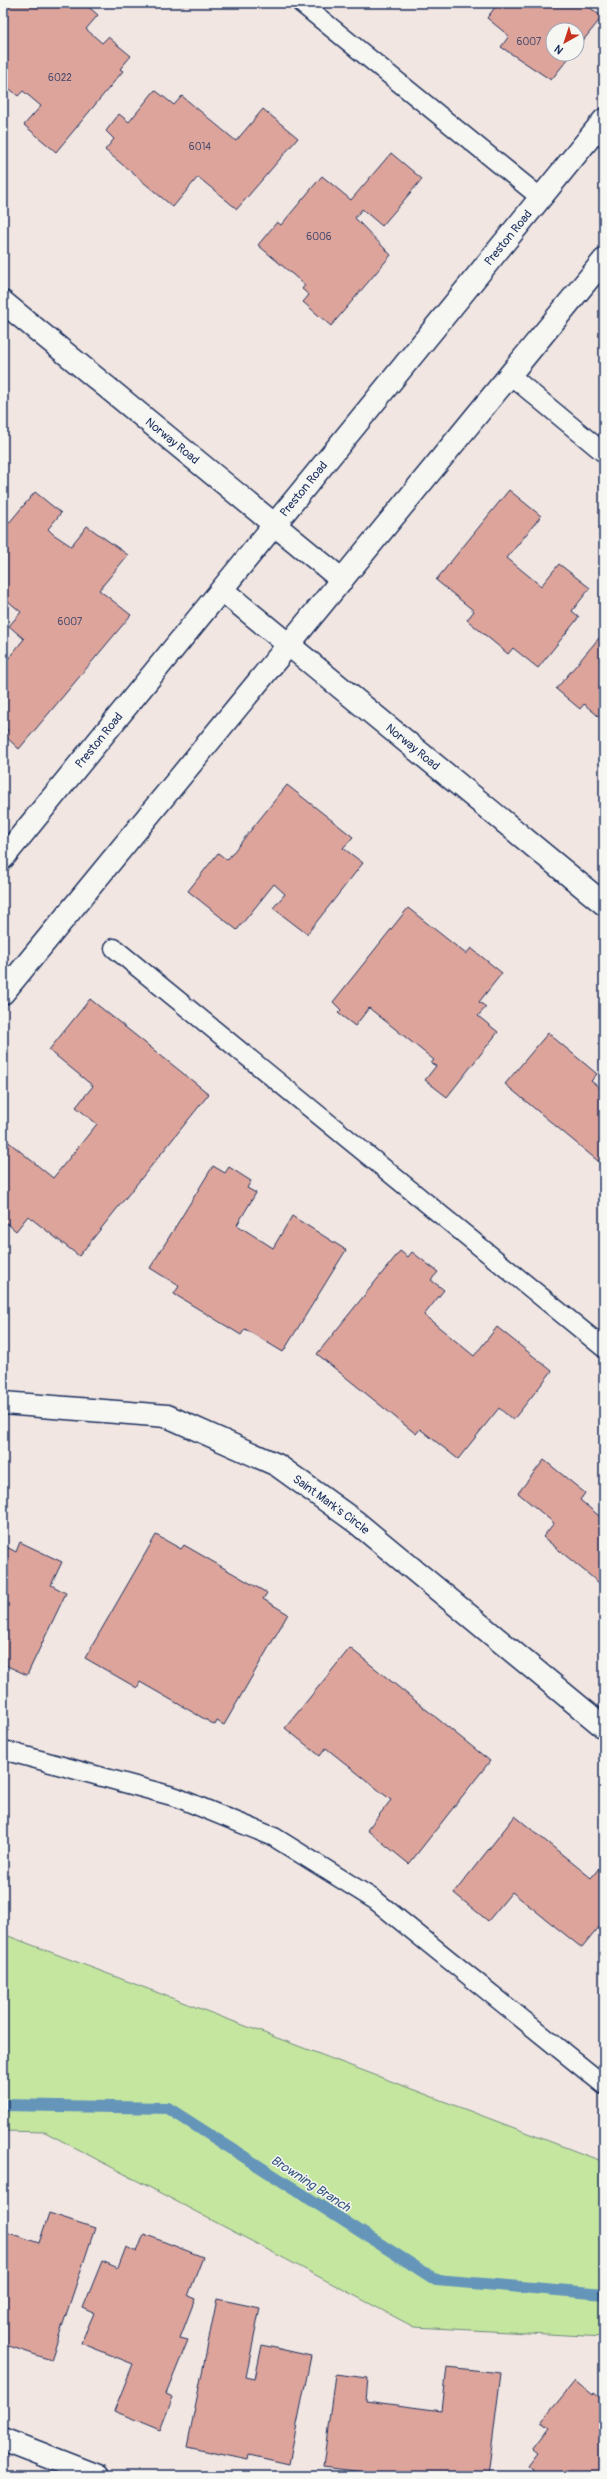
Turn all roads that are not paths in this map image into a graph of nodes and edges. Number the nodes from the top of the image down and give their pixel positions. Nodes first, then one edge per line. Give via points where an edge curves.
1 (301, 3) edge
2 (604, 120) edge
3 (541, 198) junction
4 (604, 260) edge
5 (3, 302) edge
6 (510, 375) junction
7 (604, 453) edge
8 (275, 525) junction
9 (342, 580) junction
10 (222, 590) junction
11 (288, 646) junction
12 (3, 858) edge
13 (604, 904) edge
14 (114, 948) dead end
15 (3, 993) edge
16 (604, 1348) edge
17 (3, 1403) edge
18 (604, 1727) edge
19 (3, 1750) edge
20 (604, 2085) edge
21 (3, 2438) edge
22 (85, 2474) edge

1 - 3 lane
2 - 3 main road, Preston Road
3 - 8 main road, Preston Road
4 - 6 main road
5 - 8 main road, Norway Road
6 - 7 lane
6 - 9 main road
8 - 9 main road, Norway Road
8 - 10 main road, Preston Road
9 - 11 main road
10 - 11 main road, Norway Road
10 - 12 main road, Preston Road
11 - 13 main road, Norway Road
11 - 15 main road
14 - 16 lane
17 - 18 main road, Saint Mark's Circle via 167,1416 277,1465 356,1522
19 - 20 lane via 176,1797 274,1837 375,1900
21 - 22 main road

